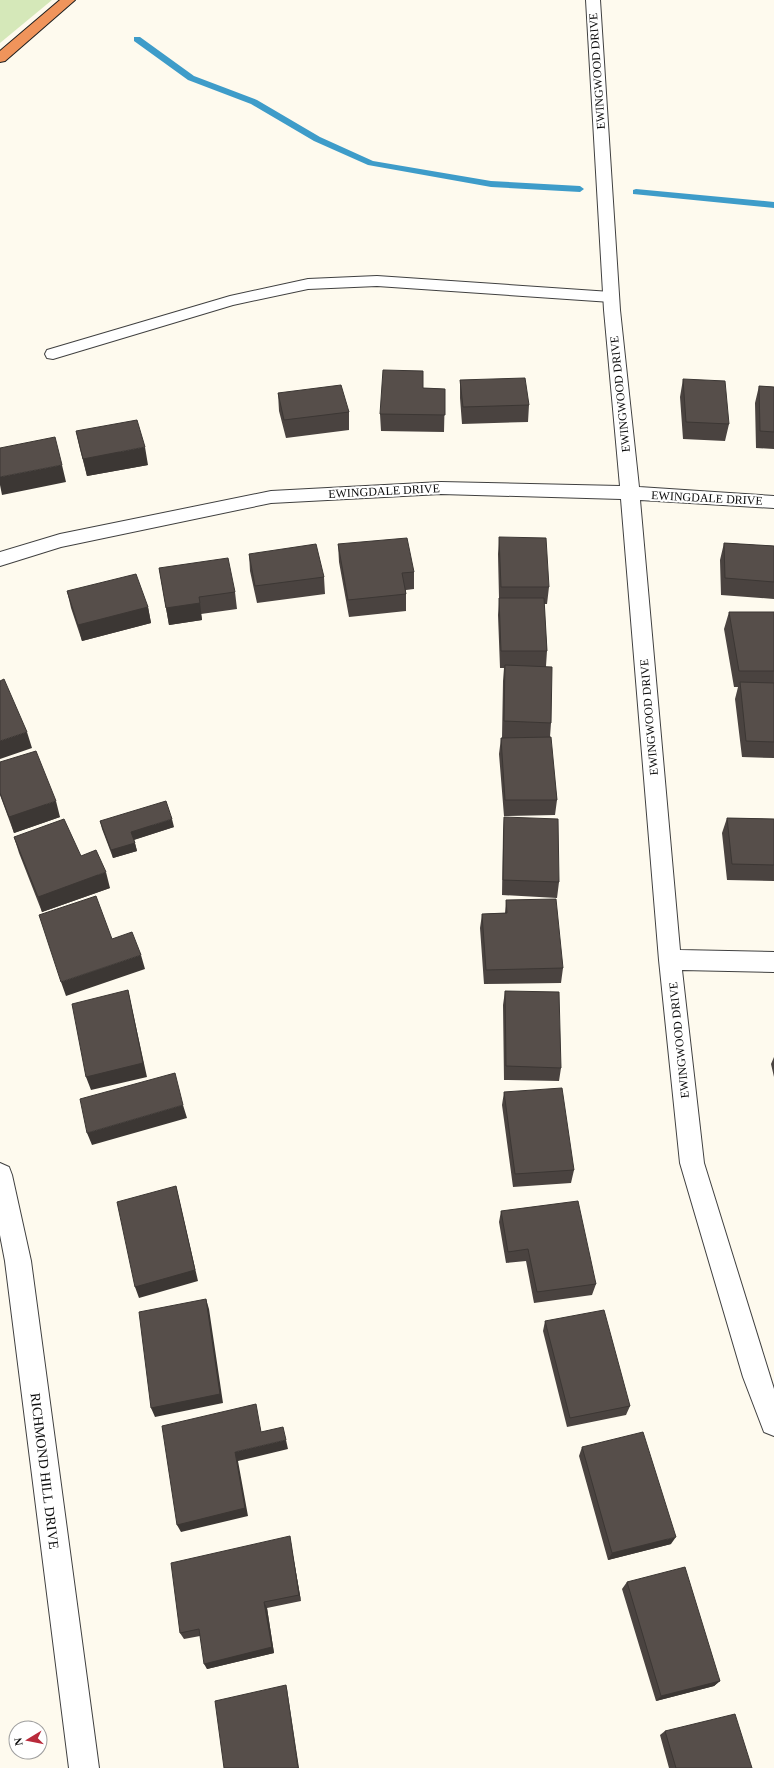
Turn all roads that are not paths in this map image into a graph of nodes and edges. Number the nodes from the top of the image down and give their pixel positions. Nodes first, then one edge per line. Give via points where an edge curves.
1 (68, 0) edge
2 (593, 0) edge
3 (0, 58) edge
4 (611, 297) junction
5 (53, 354) dead end
6 (630, 493) junction
7 (774, 502) edge
8 (0, 559) edge
9 (670, 960) junction
10 (774, 962) edge
11 (0, 1175) edge
12 (774, 1422) edge
13 (84, 1768) edge

1 - 3 highway
2 - 4 street, EWINGWOOD DRIVE
4 - 5 street via 377,281 308,284 230,301
4 - 6 street, EWINGWOOD DRIVE
6 - 7 street, EWINGDALE DRIVE
6 - 8 street, EWINGDALE DRIVE via 442,488 271,497 60,541
6 - 9 street, EWINGWOOD DRIVE
9 - 10 street
9 - 12 street, EWINGWOOD DRIVE via 692,1163 756,1377
11 - 13 street, RICHMOND HILL DRIVE via 18,1261

